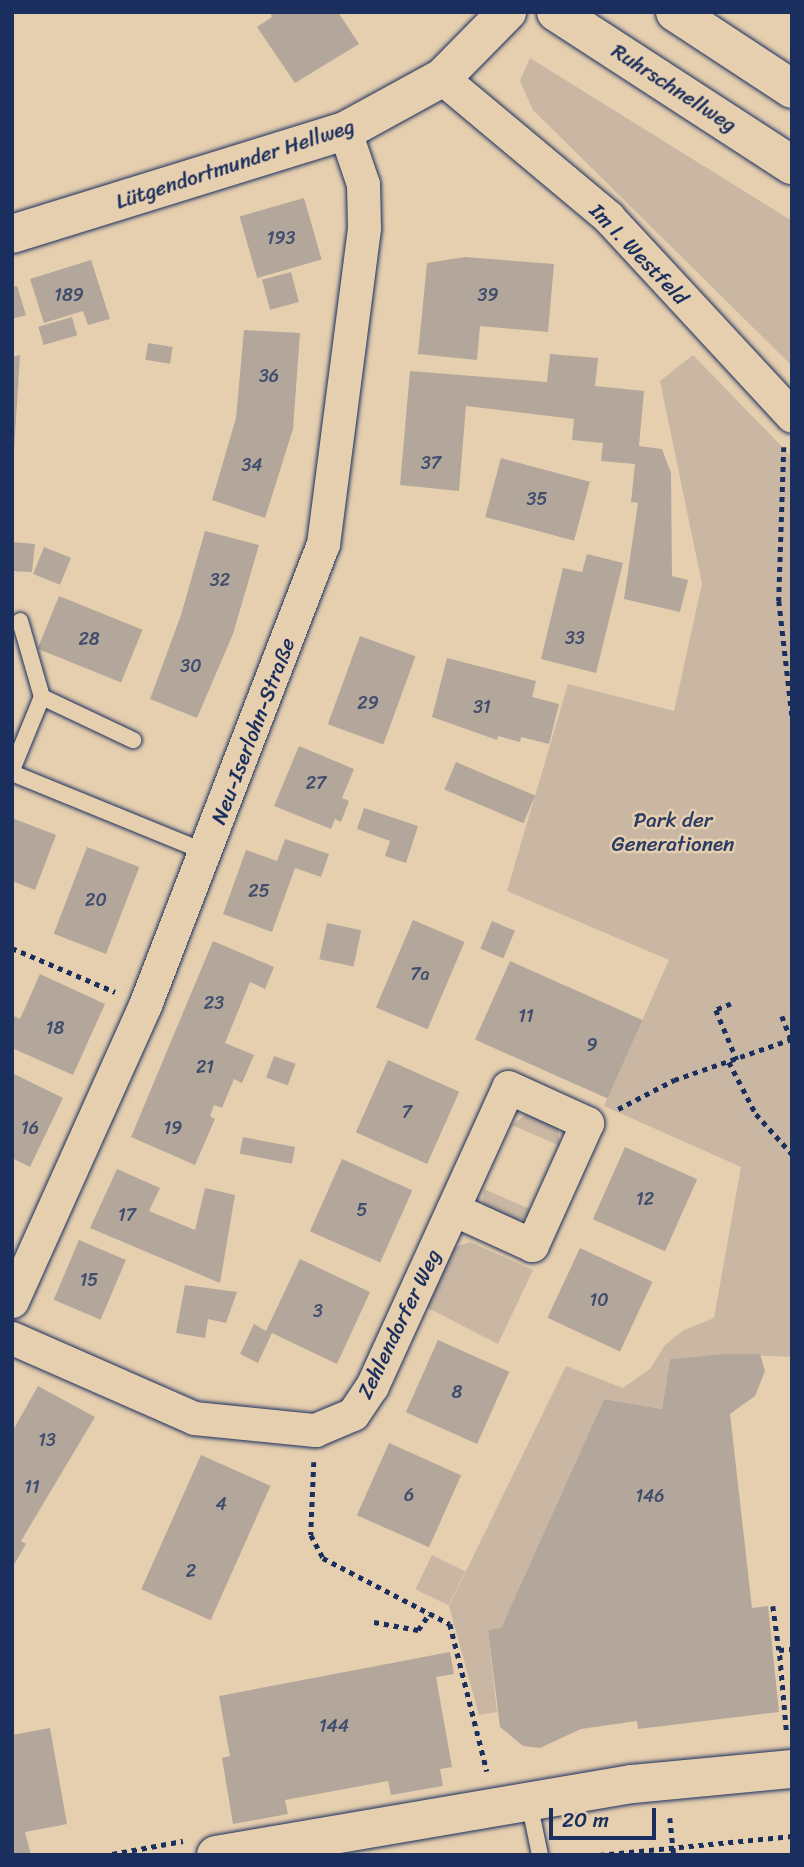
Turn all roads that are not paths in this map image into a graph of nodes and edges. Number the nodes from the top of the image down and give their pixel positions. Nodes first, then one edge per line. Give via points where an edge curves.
1 (507, 12) edge
2 (556, 12) edge
3 (674, 12) edge
4 (442, 78) junction
5 (792, 89) edge
6 (345, 131) junction
7 (792, 165) edge
8 (12, 234) edge
9 (788, 430) edge
10 (20, 621) dead end
11 (42, 697) junction
12 (133, 740) dead end
13 (12, 772) edge
14 (206, 852) junction
15 (453, 1209) junction
16 (12, 1301) edge
17 (12, 1338) edge
18 (792, 1769) edge
19 (529, 1800) junction
20 (239, 1852) edge
21 (540, 1855) edge

1 - 4 main road, Lütgendortmunder Hellweg
2 - 7 main road, Ruhrschnellweg
3 - 5 main road
4 - 6 main road, Lütgendortmunder Hellweg
4 - 9 street, Im I. Westfeld via 608,217
6 - 8 main road, Lütgendortmunder Hellweg
6 - 14 street, Neu-Iserlohn-Straße via 363,184 364,228 332,496 306,591
10 - 11 lane
11 - 12 lane
11 - 13 lane
13 - 14 lane
14 - 16 street, Neu-Iserlohn-Straße via 145,1005
15 - 15 street, Zehlendorfer Weg via 508,1087 587,1123 532,1245
15 - 17 street, Zehlendorfer Weg via 372,1386 353,1415 315,1430 194,1418
18 - 19 main road via 633,1784
19 - 20 main road
19 - 21 lane

